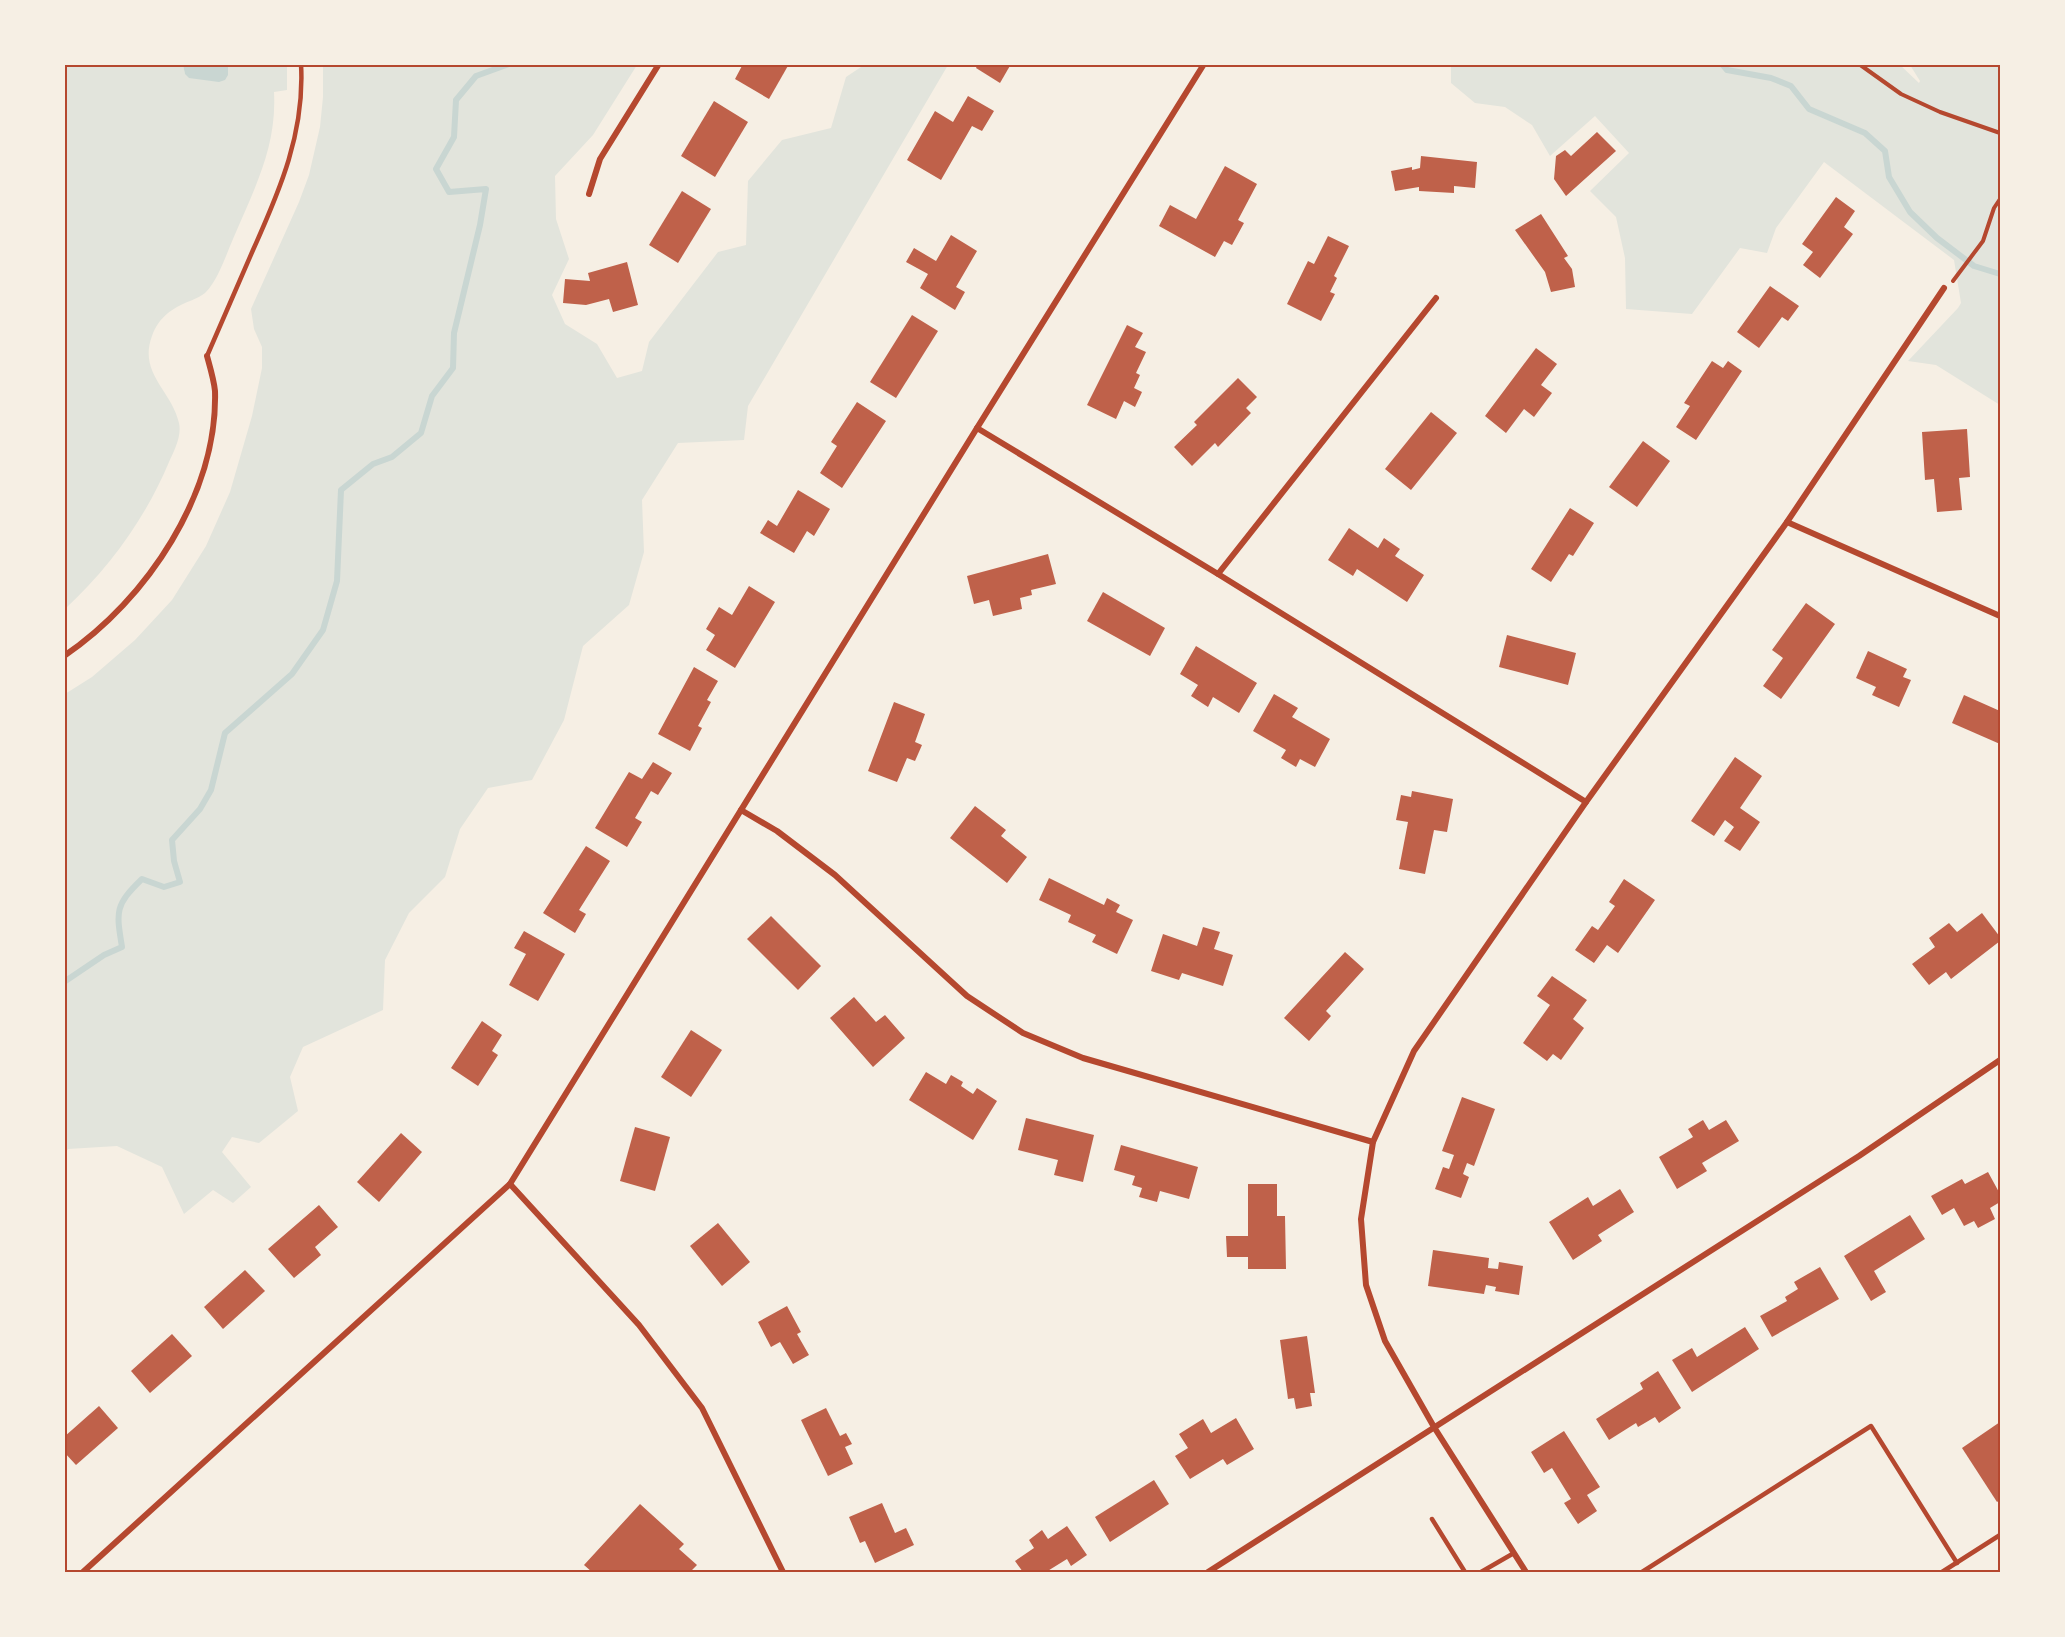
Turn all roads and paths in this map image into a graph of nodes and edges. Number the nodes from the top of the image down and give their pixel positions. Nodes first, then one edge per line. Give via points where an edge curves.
1 (301, 64) edge
2 (659, 64) edge
3 (1204, 64) edge
4 (1859, 64) edge
5 (2001, 133) edge
6 (589, 194) dead end
7 (2001, 199) edge
8 (1955, 279) dead end
9 (1944, 288) dead end
10 (1436, 298) dead end
11 (207, 356) joint
12 (977, 428) junction
13 (1787, 522) junction
14 (1218, 574) junction
15 (2001, 616) edge
16 (64, 656) edge
17 (1586, 802) junction
18 (741, 810) junction
19 (2001, 1060) edge
20 (1373, 1142) junction
21 (510, 1184) junction
22 (1434, 1427) junction
23 (1432, 1519) dead end
24 (2001, 1534) edge
25 (1514, 1554) junction
26 (1957, 1563) junction
27 (83, 1572) edge
28 (783, 1572) edge
29 (1208, 1572) edge
30 (1465, 1572) edge
31 (1481, 1572) edge
32 (1526, 1572) edge
33 (1642, 1572) edge
34 (1942, 1572) edge

1 - 11 lane via 294,147
2 - 6 street via 600,159
3 - 12 street
4 - 5 path via 1901,94
7 - 8 path via 1983,241
9 - 13 street
10 - 14 street
11 - 16 street via 215,389 214,424 192,502 145,580 106,623
12 - 14 street
12 - 18 street
13 - 15 street
13 - 17 street
14 - 17 street
17 - 20 street via 1414,1051
18 - 20 street via 777,831 835,875 967,996 1023,1033 1083,1058
18 - 21 street
19 - 22 street via 1859,1156
20 - 22 street via 1360,1219 1366,1285 1385,1341
21 - 27 street
21 - 28 street via 639,1325 702,1408
22 - 25 street
22 - 29 street
23 - 30 lane
24 - 26 lane
25 - 31 lane
25 - 32 street
26 - 33 lane via 1871,1426
26 - 34 lane

